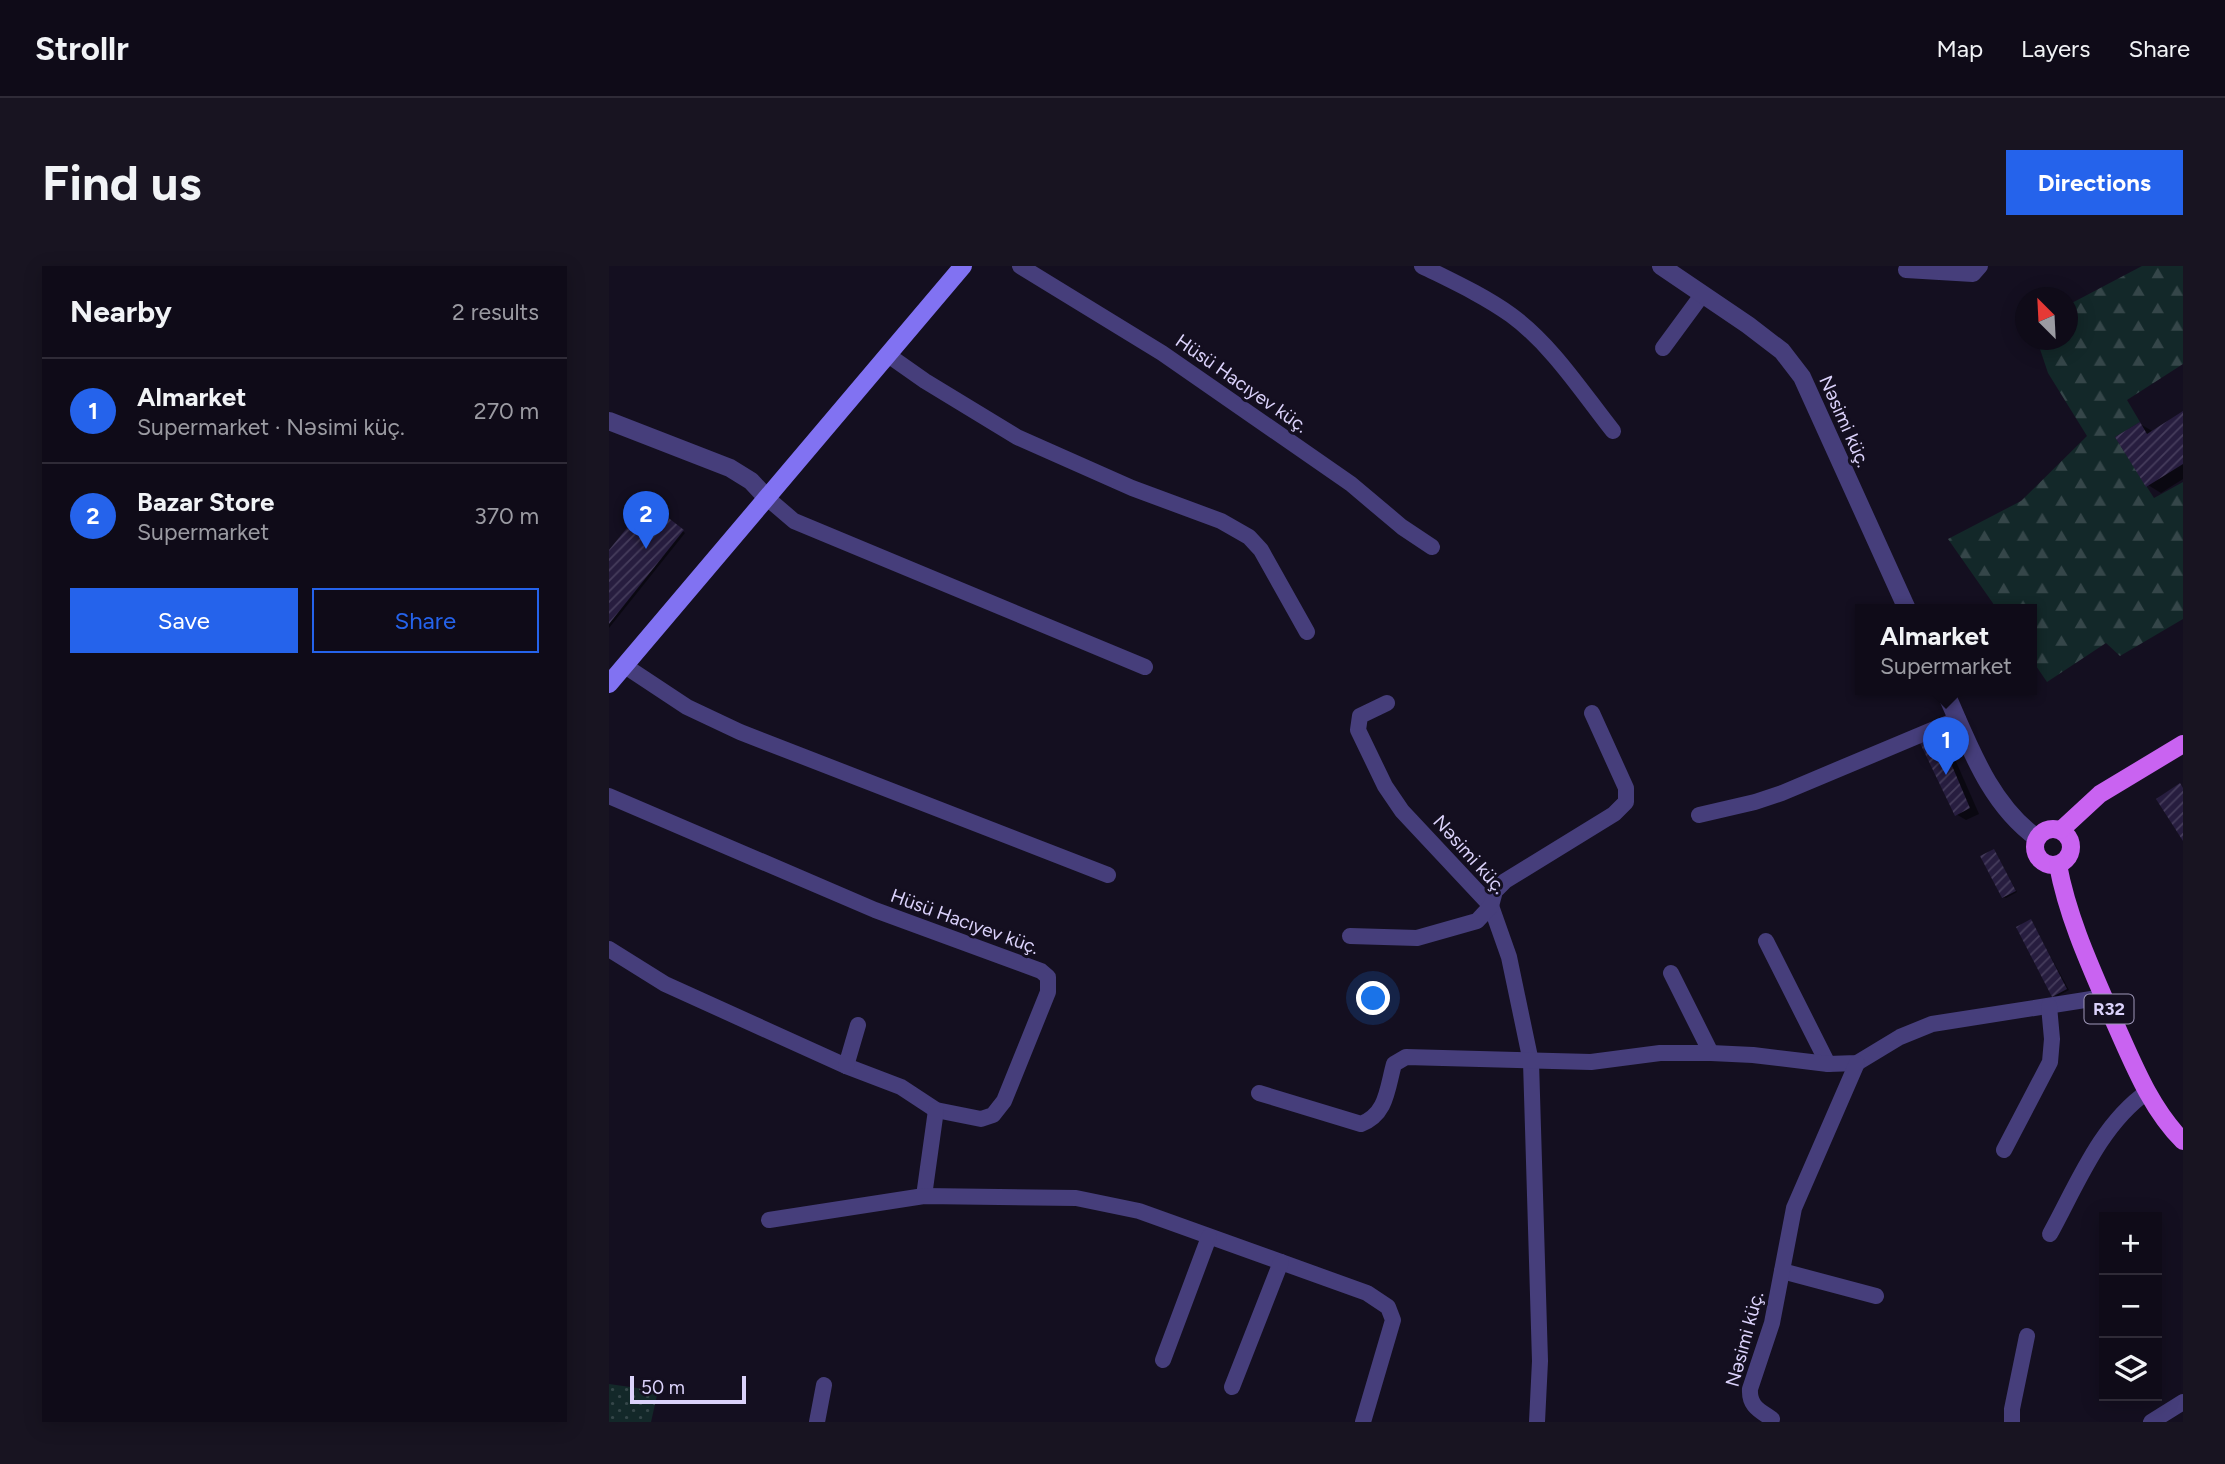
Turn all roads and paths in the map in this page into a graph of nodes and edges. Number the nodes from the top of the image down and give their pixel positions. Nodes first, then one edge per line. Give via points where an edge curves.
1 (963, 266) edge
2 (1020, 266) edge
3 (1422, 266) edge
4 (1661, 266) edge
5 (1980, 266) edge
6 (1906, 270) dead end
7 (1702, 295) junction
8 (1663, 348) dead end
9 (888, 355) junction
10 (609, 421) edge
11 (1613, 432) dead end
12 (766, 497) junction
13 (1432, 547) dead end
14 (1905, 604) edge
15 (1307, 632) dead end
16 (625, 666) junction
17 (1145, 667) dead end
18 (609, 684) edge
19 (1947, 695) edge
20 (1387, 703) dead end
21 (1592, 713) dead end
22 (1958, 719) junction
23 (2183, 744) edge
24 (609, 796) edge
25 (1699, 815) dead end
26 (2061, 830) junction
27 (2037, 838) junction
28 (2058, 865) junction
29 (1108, 875) dead end
30 (1490, 906) junction
31 (1350, 936) dead end
32 (1766, 941) dead end
33 (609, 949) edge
34 (1671, 973) dead end
35 (2104, 997) junction
36 (2049, 1006) junction
37 (858, 1025) dead end
38 (1711, 1053) junction
39 (1531, 1062) junction
40 (1857, 1063) junction
41 (1828, 1064) junction
42 (846, 1066) junction
43 (2147, 1092) junction
44 (1259, 1093) dead end
45 (936, 1110) junction
46 (2183, 1141) edge
47 (2004, 1150) dead end
48 (924, 1195) junction
49 (769, 1220) dead end
50 (2050, 1234) dead end
51 (1209, 1237) junction
52 (1281, 1262) junction
53 (1783, 1272) junction
54 (1876, 1296) dead end
55 (2027, 1336) dead end
56 (1163, 1360) dead end
57 (824, 1385) dead end
58 (1232, 1387) dead end
59 (2183, 1402) edge
60 (1772, 1419) dead end
61 (817, 1422) edge
62 (1363, 1422) edge
63 (1537, 1422) edge
64 (2012, 1422) edge
65 (2151, 1422) edge

1 - 9 main road
2 - 13 street, Hüsü Hacıyev küç. via 1162,353 1351,484
3 - 11 street via 1512,316 1538,339
4 - 7 street, Nəsimi küç.
5 - 6 street via 1973,274
7 - 8 street
7 - 14 street, Nəsimi küç. via 1782,351 1803,377
9 - 12 main road
9 - 15 street via 1017,437 1221,521 1249,537
10 - 12 street via 730,468
12 - 16 main road
12 - 17 street via 794,522
16 - 18 main road
16 - 29 street via 687,707 740,732
19 - 22 street
20 - 30 street, Nəsimi küç. via 1360,716 1358,730 1385,786 1402,811
21 - 30 street via 1626,788 1626,802 1505,881
22 - 25 street via 1781,793
22 - 27 street via 2002,806
23 - 26 main road via 2100,794
24 - 45 street, Hüsü Hacıyev küç. via 875,910 1048,977 1048,992 1004,1101 993,1115 981,1119
26 - 27 main road via 2043,831
26 - 28 main road via 2071,844 2071,853
27 - 28 main road via 2034,846 2041,862
28 - 35 main road, R32 via 2072,919
30 - 31 street via 1477,921 1417,938
30 - 39 street, Nəsimi küç. via 1509,957
32 - 41 street
33 - 42 street, Hüsü Hacıyev küç. via 665,984
34 - 38 street
35 - 36 street
35 - 43 main road, R32
36 - 40 street via 1933,1024 1900,1037
36 - 47 street via 2050,1062
37 - 42 street
38 - 39 street
38 - 41 street
39 - 44 street via 1406,1057 1394,1064 1381,1111 1361,1124
39 - 63 street, Nəsimi küç. via 1540,1361
40 - 41 street
40 - 53 street, Nəsimi küç. via 1794,1208
42 - 45 street, Hüsü Hacıyev küç. via 901,1087
43 - 46 main road, R32
43 - 50 street via 2121,1113 2106,1133
45 - 48 street
48 - 49 street
48 - 51 street via 1076,1198 1139,1211
51 - 52 street
51 - 56 street
52 - 58 street
52 - 62 street via 1367,1293 1388,1307 1393,1320
53 - 54 street
53 - 60 street, Nəsimi küç. via 1749,1399
55 - 64 street
57 - 61 street
59 - 65 street

